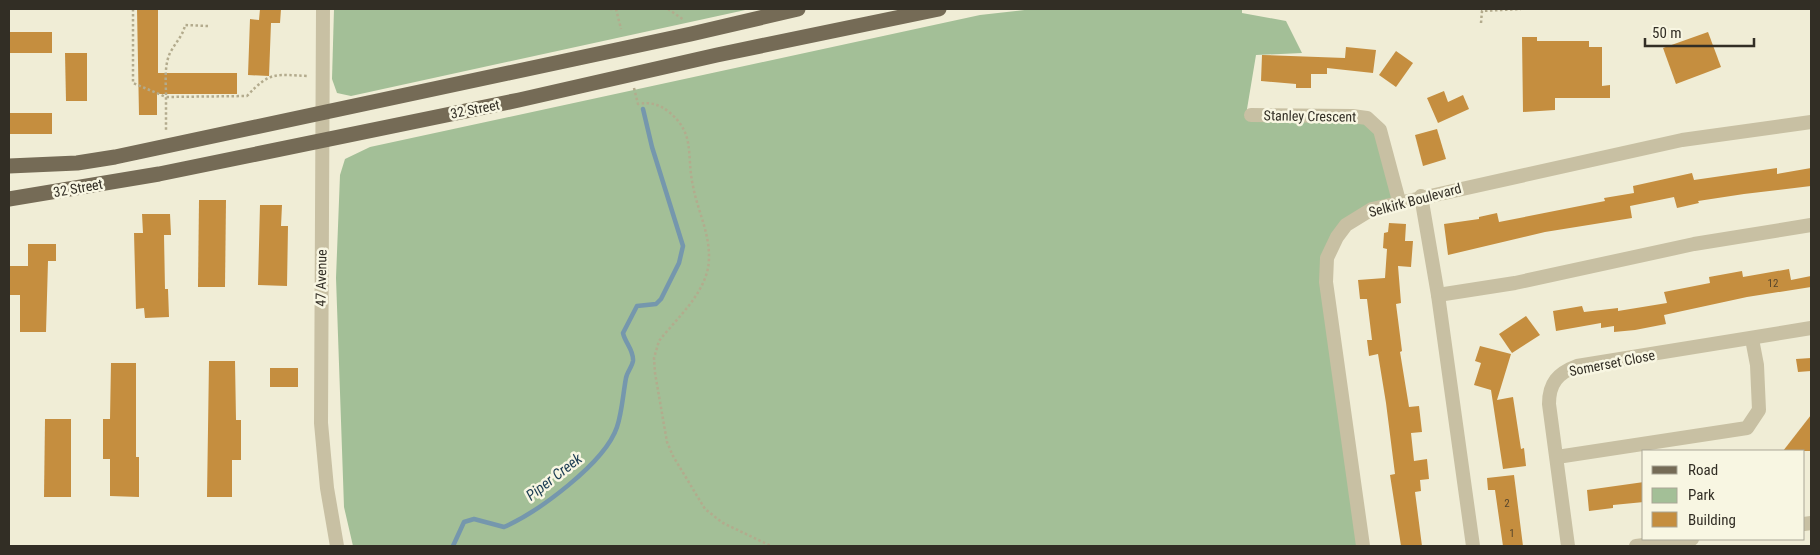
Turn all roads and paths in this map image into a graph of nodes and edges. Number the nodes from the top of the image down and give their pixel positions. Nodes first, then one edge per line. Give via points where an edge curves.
1 (133, 9) edge
2 (323, 9) edge
3 (613, 9) edge
4 (668, 9) edge
5 (798, 9) edge
6 (939, 9) edge
7 (1522, 9) edge
8 (684, 20) dead end
9 (1482, 23) dead end
10 (208, 26) dead end
11 (621, 29) dead end
12 (309, 76) dead end
13 (634, 84) dead end
14 (166, 96) junction
15 (323, 113) junction
16 (1251, 115) dead end
17 (1811, 122) edge
18 (166, 134) dead end
19 (323, 140) junction
20 (9, 166) edge
21 (1421, 196) junction
22 (9, 199) edge
23 (1398, 202) junction
24 (1811, 225) edge
25 (1438, 295) junction
26 (1811, 328) edge
27 (1752, 339) junction
28 (1557, 458) junction
29 (1684, 540) edge
30 (336, 546) edge
31 (771, 546) edge
32 (1362, 546) edge
33 (1472, 546) edge
34 (1568, 546) edge
35 (1636, 546) edge

1 - 14 path via 133,82
2 - 15 street, 47 Avenue
3 - 11 path
4 - 8 path
5 - 15 main road, 32 Street
6 - 19 main road, 32 Street
7 - 9 path via 1482,11
10 - 14 path via 185,25 169,54
12 - 14 path via 272,75 247,96
13 - 31 path via 638,104 652,102 660,105 676,118 687,134 693,187 704,221 709,255 708,269 700,286 655,350 654,374 667,442 706,509 722,523
14 - 18 path
15 - 19 street, 47 Avenue
15 - 20 main road, 32 Street via 115,157 77,163
16 - 23 street, Stanley Crescent via 1367,118 1382,135
17 - 21 street, Selkirk Boulevard via 1682,140
19 - 22 main road, 32 Street via 159,174
19 - 30 street, 47 Avenue via 321,423
21 - 23 street, Selkirk Boulevard
21 - 25 street
23 - 32 street, Selkirk Boulevard via 1372,209 1346,225 1331,248 1326,270 1336,366
24 - 25 street via 1694,244 1515,283
25 - 33 street
26 - 27 street, Somerset Close
27 - 28 street, Somerset Close via 1577,366 1562,372 1551,385 1549,394
27 - 28 street via 1759,410 1746,428
28 - 34 street, Somerset Close
29 - 35 street

